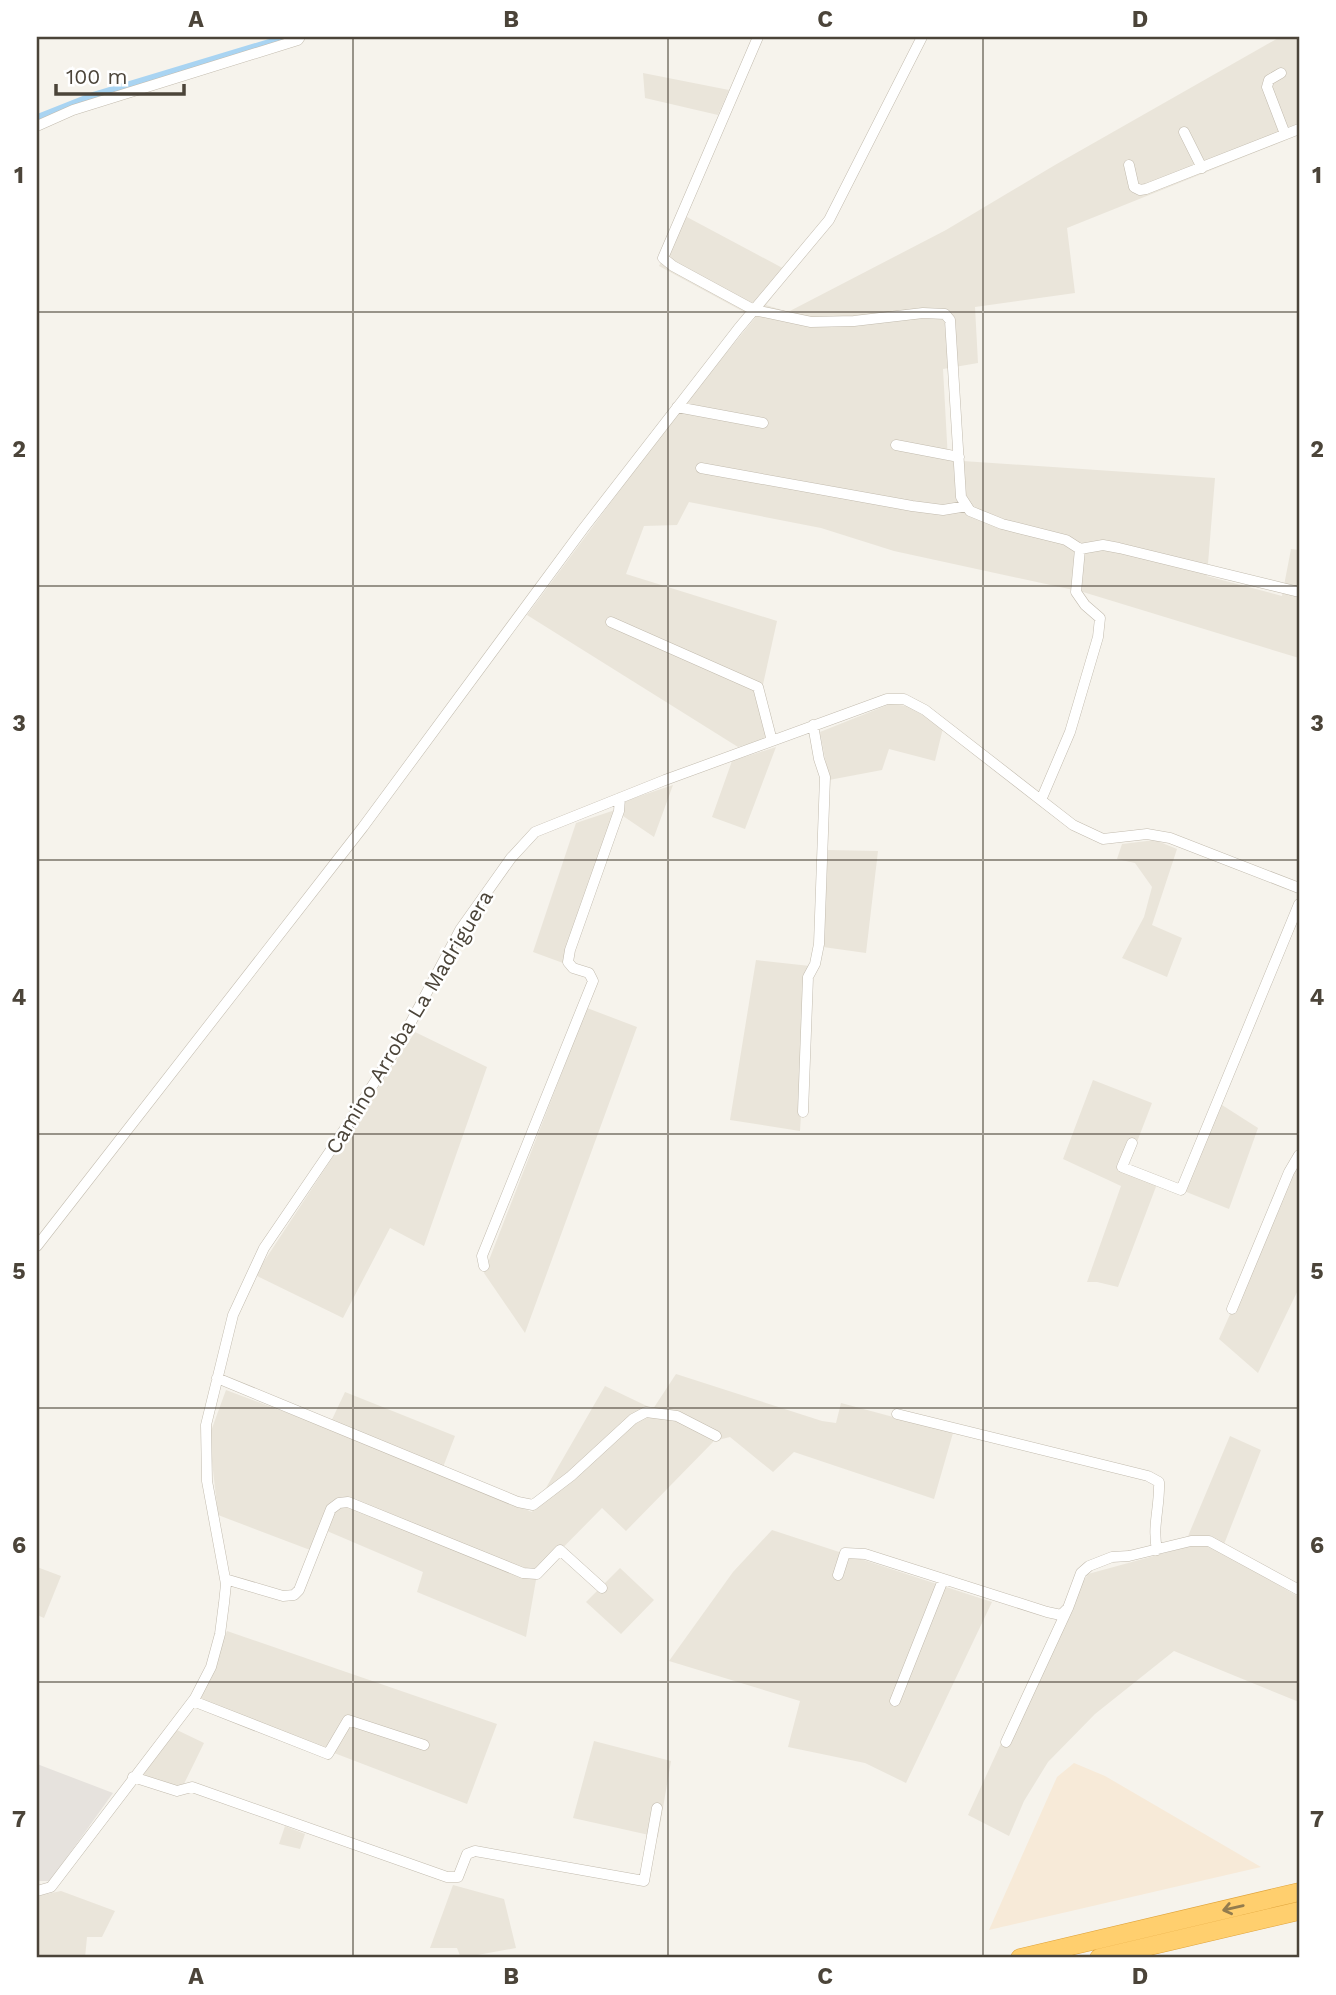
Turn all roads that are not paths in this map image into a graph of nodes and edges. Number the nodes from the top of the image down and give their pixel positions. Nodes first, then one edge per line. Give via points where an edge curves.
1 (300, 37) edge
2 (758, 37) edge
3 (922, 37) edge
4 (1280, 73) dead end
5 (37, 126) edge
6 (1299, 129) edge
7 (1184, 132) dead end
8 (1285, 134) junction
9 (1129, 165) dead end
10 (1202, 168) junction
11 (754, 310) junction
12 (677, 407) junction
13 (763, 423) dead end
14 (896, 445) dead end
15 (959, 457) junction
16 (701, 468) dead end
17 (967, 506) junction
18 (1080, 549) junction
19 (1299, 592) edge
20 (611, 622) dead end
21 (813, 726) junction
22 (772, 741) junction
23 (620, 798) junction
24 (1041, 800) junction
25 (1299, 888) edge
26 (1299, 904) edge
27 (803, 1112) dead end
28 (1132, 1143) dead end
29 (1299, 1155) edge
30 (37, 1246) edge
31 (484, 1266) dead end
32 (1232, 1309) dead end
33 (218, 1378) junction
34 (897, 1414) dead end
35 (716, 1436) dead end
36 (1157, 1550) junction
37 (838, 1575) dead end
38 (225, 1580) junction
39 (943, 1580) junction
40 (602, 1588) dead end
41 (1299, 1590) edge
42 (1068, 1608) junction
43 (193, 1701) junction
44 (895, 1702) dead end
45 (1006, 1742) dead end
46 (424, 1745) dead end
47 (134, 1777) junction
48 (657, 1808) dead end
49 (37, 1891) edge
50 (1299, 1892) edge
51 (1299, 1910) edge
52 (1020, 1958) edge
53 (1099, 1958) edge

1 - 5 street via 73,110
2 - 11 street via 663,258
3 - 11 street via 828,219
4 - 8 street via 1267,87
6 - 8 street
7 - 10 street
8 - 10 street
9 - 10 street via 1134,187 1140,190
11 - 12 street
11 - 15 street via 811,322 945,314 950,320
12 - 13 street
12 - 30 street via 363,827
14 - 15 street
15 - 17 street via 961,497
16 - 17 street via 912,506 943,510
17 - 18 street via 1002,524 1066,540
18 - 19 street via 1119,548
18 - 24 street via 1076,592 1100,618 1098,637 1069,733
20 - 22 street via 758,687
21 - 22 street, Camino Arroba La Madriguera
21 - 24 street, Camino Arroba La Madriguera via 887,699 904,699 925,710
21 - 27 street via 825,777 824,830 819,944 808,977
22 - 23 street, Camino Arroba La Madriguera
23 - 31 street via 568,962 589,973 593,981 482,1256
23 - 33 street, Camino Arroba La Madriguera via 535,832 460,930 401,1041 264,1248 233,1315
24 - 25 street, Camino Arroba La Madriguera via 1073,825 1102,839 1147,834 1170,838
26 - 28 street via 1181,1190 1122,1167
29 - 32 street
33 - 35 street via 533,1506 646,1412 677,1416
33 - 38 street, Camino Arroba La Madriguera via 206,1425 206,1453
34 - 36 street via 1148,1476 1159,1482 1153,1532
36 - 41 street via 1209,1541
36 - 42 street via 1089,1566 1081,1573
37 - 39 street via 845,1553 865,1554
38 - 40 street via 294,1595 331,1509 348,1502 523,1573 537,1574 560,1550
38 - 43 street, Camino Arroba La Madriguera via 220,1634 211,1667
39 - 42 street via 1046,1612 1061,1615
39 - 44 street
42 - 45 street
43 - 46 street via 328,1754 348,1720
43 - 47 street, Camino Arroba La Madriguera
47 - 48 street via 177,1791 192,1787 447,1877 458,1877 467,1854 475,1851 644,1881
47 - 49 street, Camino Arroba La Madriguera via 51,1887
50 -> 52 highway
51 - 53 highway

